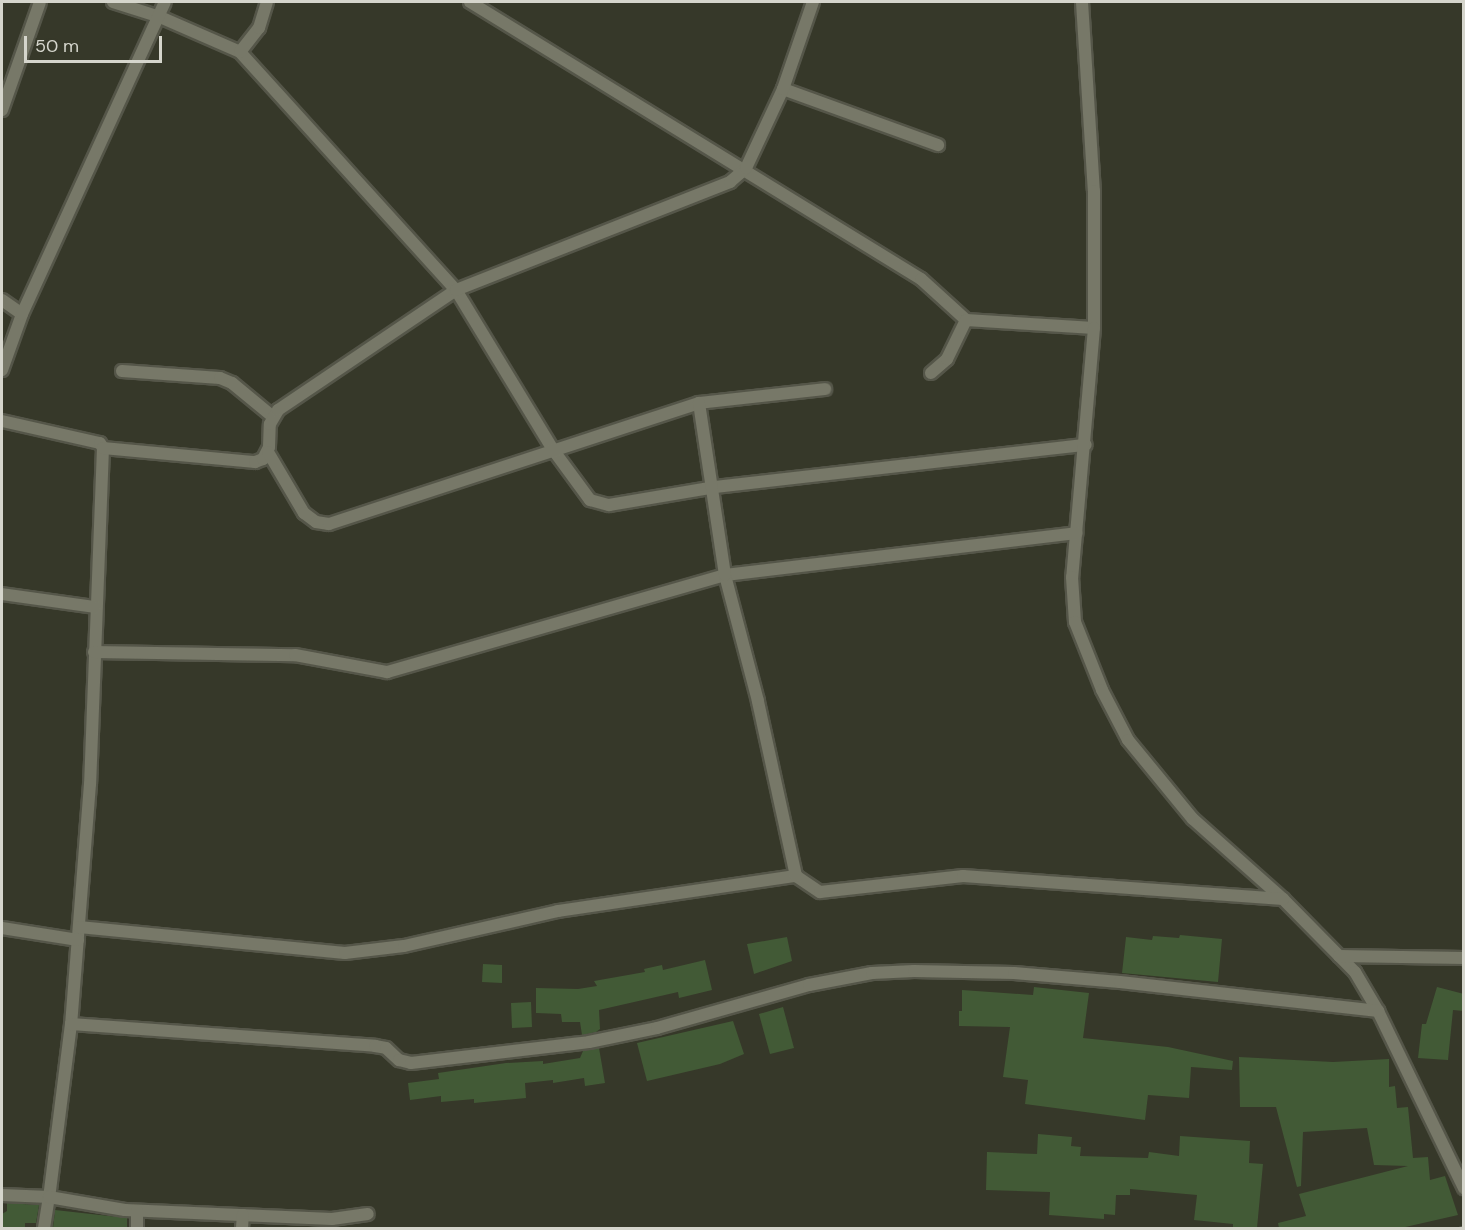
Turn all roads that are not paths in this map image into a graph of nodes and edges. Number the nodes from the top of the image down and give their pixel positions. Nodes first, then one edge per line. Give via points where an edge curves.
1 (40, 2) edge
2 (113, 2) edge
3 (165, 2) edge
4 (267, 2) edge
5 (470, 2) edge
6 (813, 2) edge
7 (1082, 2) edge
8 (160, 17) junction
9 (240, 52) junction
10 (783, 89) junction
11 (2, 110) edge
12 (938, 145) dead end
13 (746, 168) junction
14 (456, 290) junction
15 (2, 300) edge
16 (22, 314) junction
17 (966, 320) junction
18 (1094, 328) junction
19 (2, 370) edge
20 (122, 371) dead end
21 (931, 373) dead end
22 (825, 389) dead end
23 (699, 403) junction
24 (272, 416) junction
25 (2, 421) edge
26 (1086, 445) junction
27 (103, 448) junction
28 (554, 451) junction
29 (268, 452) junction
30 (715, 487) junction
31 (1076, 533) junction
32 (725, 574) junction
33 (2, 594) edge
34 (95, 607) junction
35 (94, 652) junction
36 (796, 876) junction
37 (1282, 899) junction
38 (79, 927) junction
39 (2, 928) edge
40 (78, 940) junction
41 (1339, 956) junction
42 (1464, 958) edge
43 (1378, 1011) junction
44 (71, 1024) junction
45 (1464, 1188) edge
46 (2, 1196) edge
47 (49, 1197) junction
48 (137, 1211) junction
49 (368, 1214) dead end
50 (243, 1215) junction
51 (332, 1224) edge
52 (44, 1228) edge
53 (136, 1228) edge
54 (242, 1228) edge

1 - 11 street
2 - 8 street
3 - 8 street
4 - 9 street via 259,28
5 - 13 street
6 - 10 street
7 - 18 street via 1095,191
8 - 9 street
8 - 16 street
9 - 14 street
10 - 12 street
10 - 13 street
13 - 14 street via 730,182 706,193
13 - 17 street via 921,279
14 - 24 street
14 - 28 street
15 - 16 street
16 - 19 street
17 - 18 street
17 - 21 street via 946,359
18 - 26 street
20 - 24 street via 220,378 232,383
22 - 23 street
23 - 28 street
23 - 30 street
24 - 29 street
25 - 27 street via 100,443
26 - 30 street
26 - 31 street
27 - 29 street via 255,462
27 - 34 street
28 - 29 street via 329,524 316,522 304,513
28 - 30 street via 582,493 599,504
30 - 32 street
31 - 32 street
31 - 37 street via 1072,577 1075,622 1102,690 1128,740 1193,819
32 - 35 street via 387,672 295,655
32 - 36 street via 758,701
33 - 34 street
34 - 35 street
35 - 38 street
36 - 37 street via 820,892 963,876
36 - 38 street via 558,911 404,946 345,953
37 - 41 street
38 - 40 street
39 - 40 street
40 - 44 street
41 - 42 street
41 - 43 street via 1355,972
43 - 44 street via 1120,981 914,971 872,973 809,985 657,1028 589,1042 411,1064 399,1060 386,1048 375,1046
43 - 45 street
44 - 47 street
46 - 47 street
47 - 48 street
47 - 52 street
48 - 50 street
48 - 53 street
49 - 51 street
50 - 51 street
50 - 54 street

